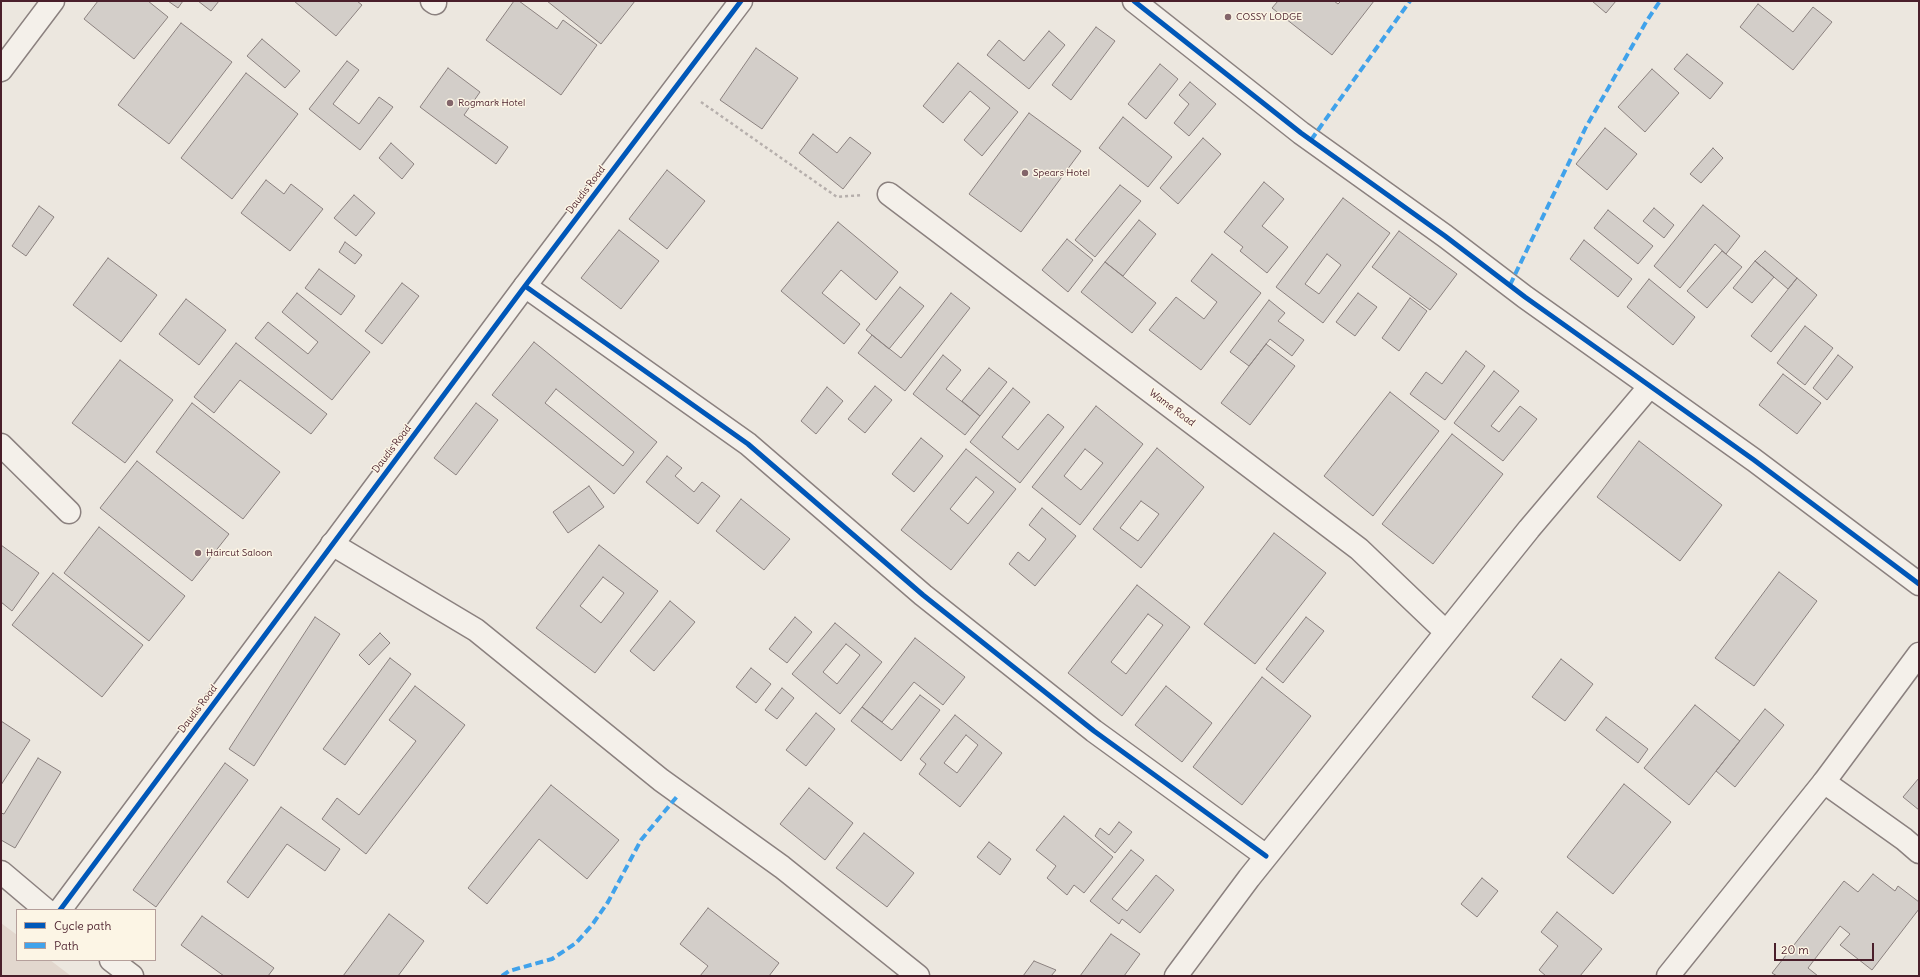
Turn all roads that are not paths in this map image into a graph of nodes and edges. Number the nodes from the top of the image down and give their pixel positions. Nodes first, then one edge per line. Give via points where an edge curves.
1 (53, 1) edge
2 (740, 1) edge
3 (1134, 1) edge
4 (1, 70) edge
5 (888, 194) road end
6 (525, 286) junction
7 (1650, 386) junction
8 (1, 445) edge
9 (69, 512) dead end
10 (332, 544) junction
11 (1919, 584) edge
12 (1446, 632) junction
13 (1919, 654) edge
14 (1824, 782) junction
15 (1919, 852) edge
16 (1266, 856) junction
17 (1, 872) edge
18 (45, 909) edge
19 (61, 909) edge
20 (112, 961) edge
21 (132, 976) edge
22 (918, 976) edge
23 (1176, 976) edge
24 (1668, 976) edge

1 - 4 street
2 - 6 street, Daudis Road
3 - 7 street via 1301,133
5 - 12 street, Wame Road via 1360,549
6 - 10 street, Daudis Road
6 - 16 street via 748,444 923,595 1094,731
7 - 11 street via 1754,460
7 - 12 street
8 - 9 street
10 - 19 street, Daudis Road
10 - 22 street via 476,630 661,780 782,867
12 - 16 street
13 - 14 street
14 - 15 street
14 - 24 street
16 - 23 street
17 - 18 street
20 - 21 street

